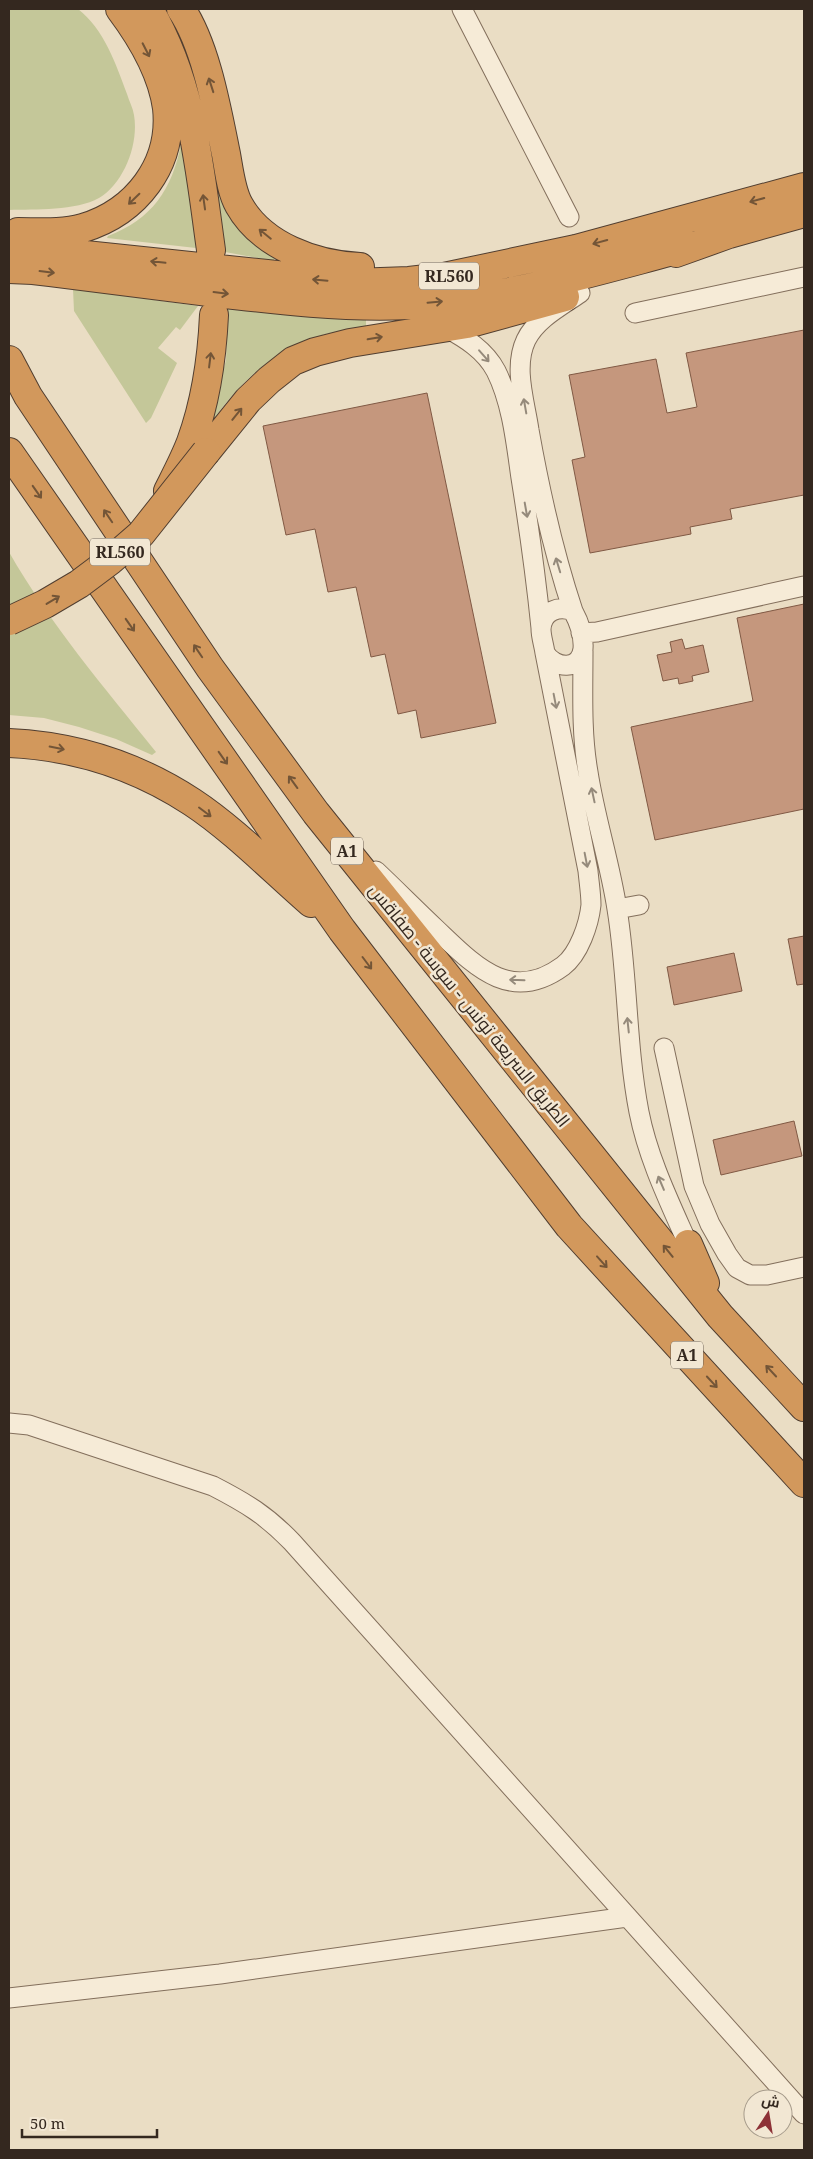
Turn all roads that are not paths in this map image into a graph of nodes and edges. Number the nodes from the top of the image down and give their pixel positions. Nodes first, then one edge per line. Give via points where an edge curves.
1 (120, 9) edge
2 (148, 9) edge
3 (180, 9) edge
4 (462, 9) edge
5 (804, 187) edge
6 (804, 213) edge
7 (569, 217) dead end
8 (9, 232) edge
9 (692, 246) junction
10 (9, 247) edge
11 (211, 250) dead end
12 (85, 265) junction
13 (481, 268) junction
14 (9, 269) edge
15 (804, 277) edge
16 (580, 293) junction
17 (635, 312) dead end
18 (214, 315) dead end
19 (445, 327) junction
20 (9, 360) edge
21 (199, 447) junction
22 (9, 452) edge
23 (804, 586) edge
24 (573, 611) junction
25 (9, 621) edge
26 (541, 628) junction
27 (582, 642) junction
28 (545, 653) junction
29 (9, 742) edge
30 (316, 813) junction
31 (639, 905) dead end
32 (617, 909) junction
33 (342, 930) junction
34 (664, 1048) dead end
35 (688, 1244) joint
36 (804, 1267) edge
37 (720, 1316) junction
38 (804, 1407) edge
39 (9, 1423) edge
40 (804, 1482) edge
41 (627, 1917) junction
42 (9, 1998) edge
43 (804, 2114) edge

1 -> 8 highway via 146,48 163,90 168,124 162,156 149,183 129,204 100,222 81,229
11 -> 2 highway via 186,94 172,55
13 -> 3 highway via 407,270 343,266 298,254 273,241 253,224 238,204 215,97 200,50
4 - 7 street
5 -> 13 highway, RL560 via 576,249
6 - 9 highway, RL560
12 -> 9 highway via 298,303 410,305 530,288
9 - 16 highway, RL560
10 - 12 highway, RL560
13 -> 12 highway, RL560 via 444,277 353,283
14 -> 12 highway
15 - 17 street
16 - 19 highway, RL560
24 -> 16 street via 541,496 520,364 523,346 532,330
21 -> 18 highway
21 -> 19 highway, RL560 via 293,361 350,342
19 -> 26 street via 468,340 483,354 503,388 516,438
30 -> 20 highway, الطريق السريعة تونس - سوسة - صفاقس / A1 via 210,668 28,396
25 -> 21 highway, RL560, bridge via 80,584 140,534
22 -> 33 highway, A1
23 - 27 street via 598,632
24 - 26 street via 567,608 553,610
24 - 27 street
26 - 28 street
27 - 28 street via 575,662 568,665 554,664
32 -> 27 street via 588,772 582,725
28 -> 30 street via 588,871 591,904 583,936 566,964 547,976 524,981 501,979 479,969
29 -> 33 highway via 92,756 171,789 210,815
37 -> 30 highway, الطريق السريعة تونس - سوسة - صفاقس / A1
31 - 32 street
35 -> 32 street via 655,1168 639,1115
33 -> 40 highway, A1 via 569,1226
34 - 36 street via 694,1186 727,1254 737,1268 750,1275
35 - 37 highway
38 -> 37 highway, الطريق السريعة تونس - سوسة - صفاقس / A1
39 - 41 street via 29,1425 213,1486 270,1519
41 - 42 street via 220,1974
41 - 43 street

